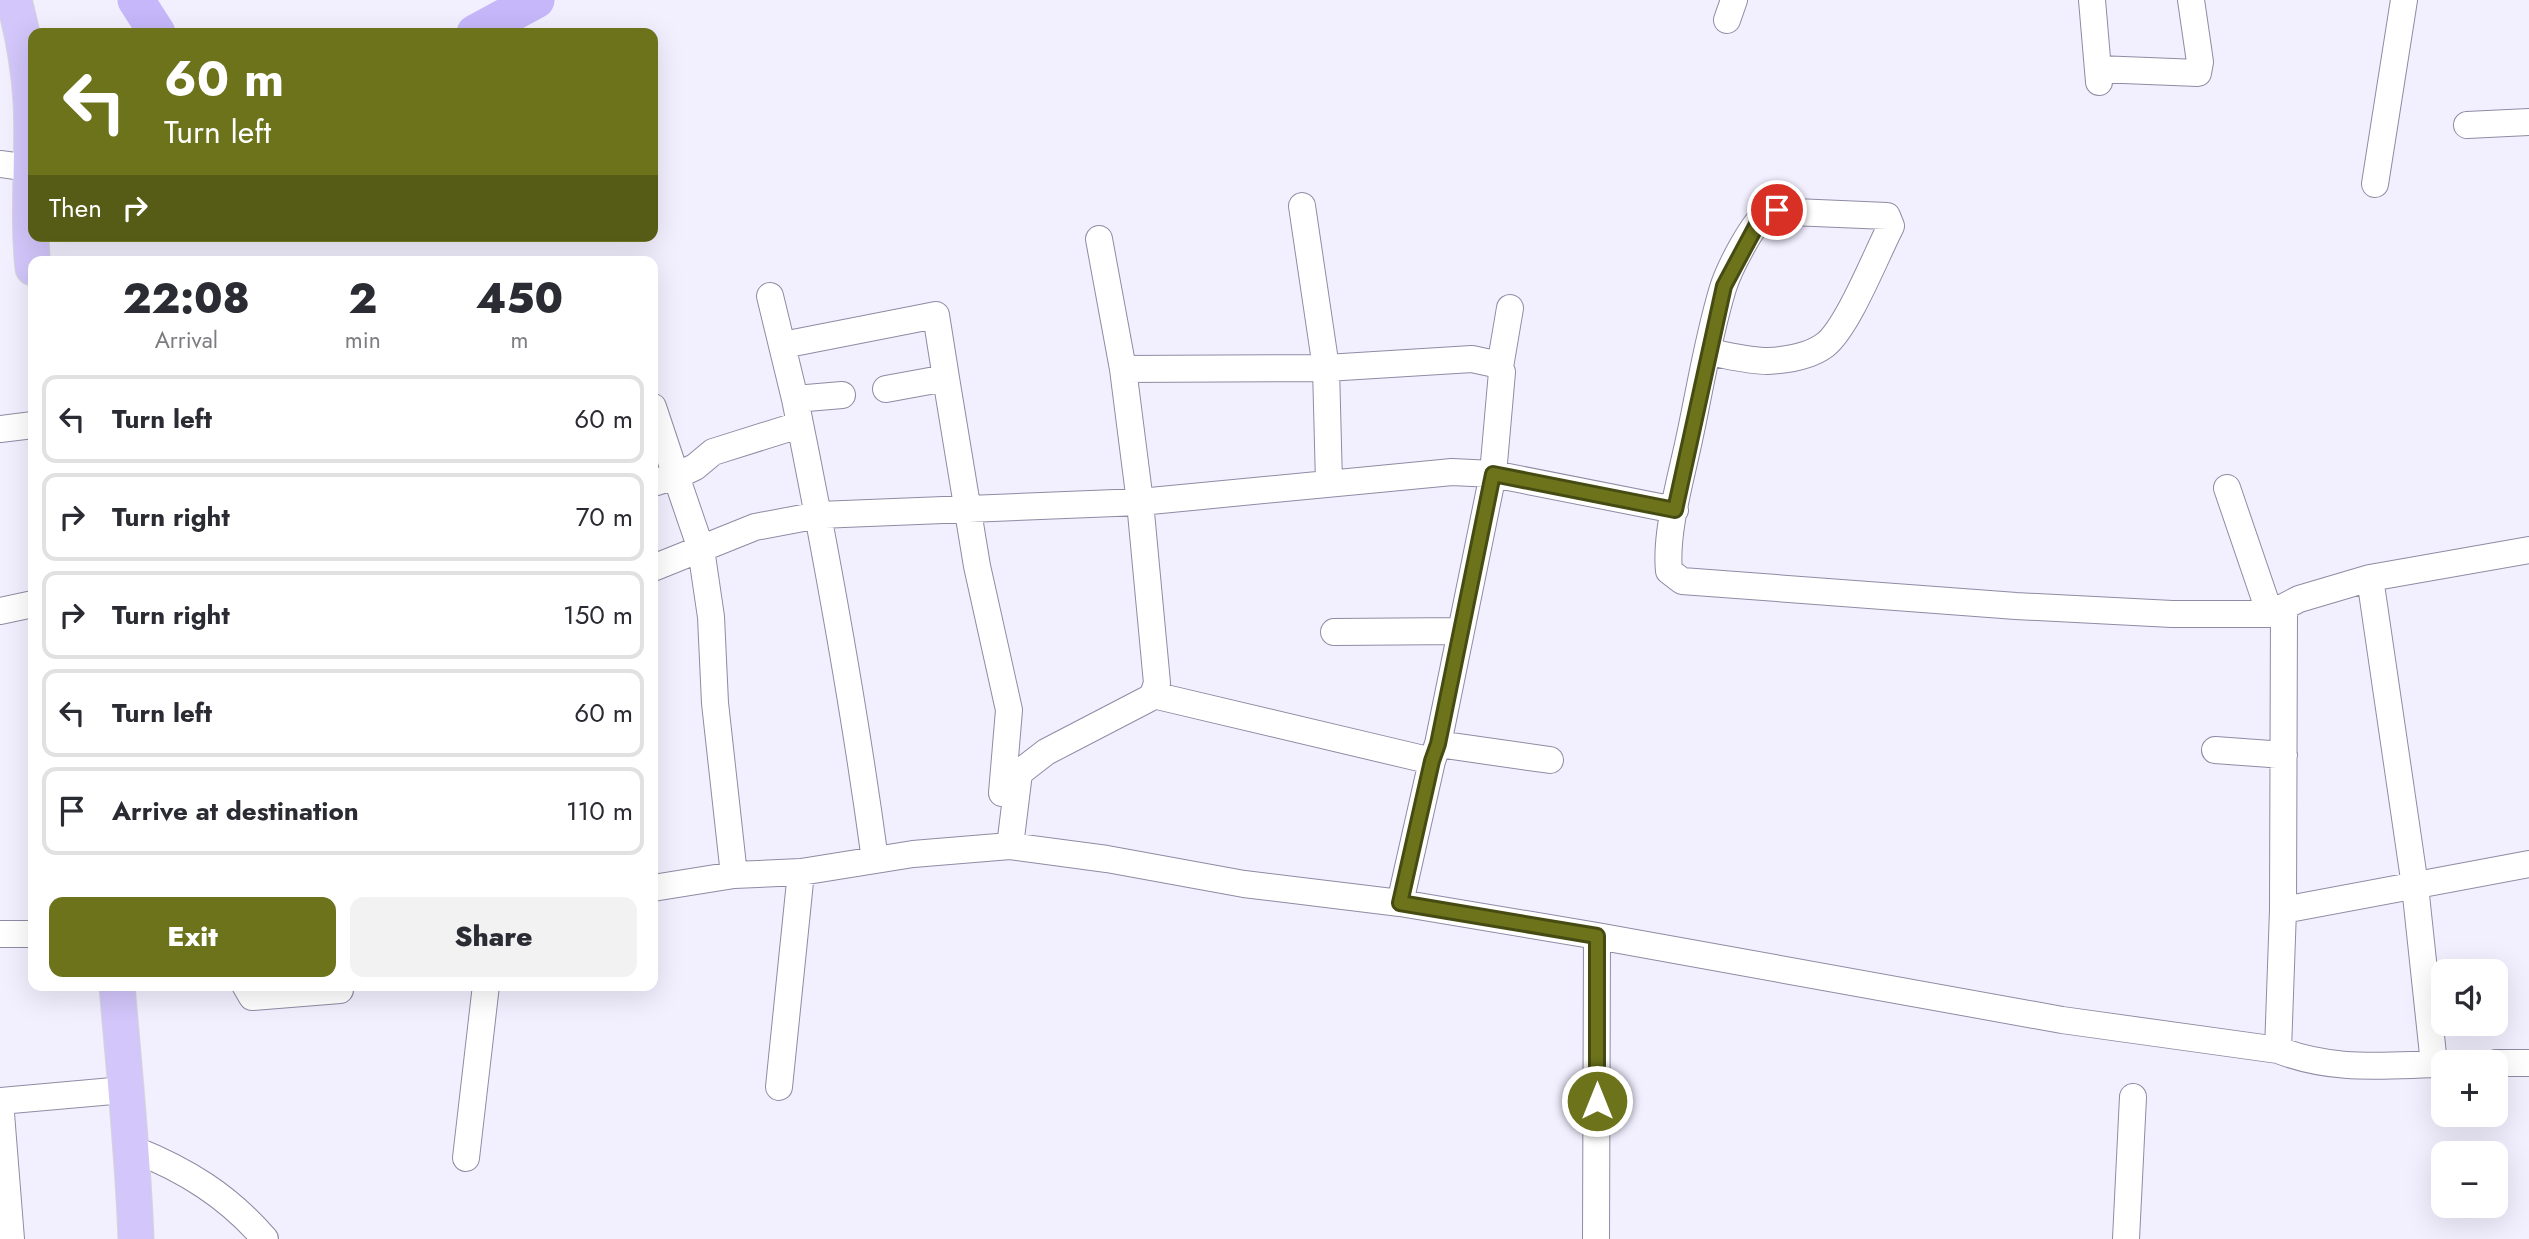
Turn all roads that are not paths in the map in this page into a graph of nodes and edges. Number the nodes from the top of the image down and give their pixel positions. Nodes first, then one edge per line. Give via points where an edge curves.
1 (14, 0) edge
2 (2092, 0) edge
3 (2191, 0) edge
4 (2404, 0) edge
5 (28, 64) edge
6 (28, 118) edge
7 (2529, 122) edge
8 (2467, 125) dead end
9 (15, 166) edge
10 (2375, 184) dead end
11 (1302, 206) dead end
12 (1099, 239) dead end
13 (28, 240) edge
14 (770, 296) dead end
15 (1510, 308) dead end
16 (783, 345) junction
17 (1708, 352) junction
18 (1500, 367) junction
19 (1326, 368) junction
20 (1123, 369) junction
21 (946, 378) junction
22 (886, 389) dead end
23 (842, 395) dead end
24 (795, 398) junction
25 (799, 425) junction
26 (28, 426) edge
27 (0, 429) edge
28 (658, 437) edge
29 (1493, 474) junction
30 (665, 480) edge
31 (1328, 483) junction
32 (2227, 488) dead end
33 (1140, 502) junction
34 (965, 508) junction
35 (1675, 510) junction
36 (819, 515) junction
37 (701, 549) junction
38 (2529, 551) edge
39 (658, 566) edge
40 (2370, 578) junction
41 (28, 605) edge
42 (0, 611) edge
43 (2277, 611) junction
44 (1460, 631) junction
45 (1335, 632) dead end
46 (1153, 695) junction
47 (2216, 750) dead end
48 (1435, 752) junction
49 (2284, 755) junction
50 (1550, 761) dead end
51 (1001, 846) junction
52 (875, 860) junction
53 (2529, 864) edge
54 (801, 872) junction
55 (734, 875) junction
56 (2415, 886) junction
57 (658, 887) edge
58 (1400, 903) junction
59 (2283, 910) junction
60 (0, 934) edge
61 (28, 934) edge
62 (1597, 936) junction
63 (117, 991) edge
64 (248, 991) edge
65 (318, 991) edge
66 (485, 991) edge
67 (2278, 1050) junction
68 (2437, 1050) edge
69 (2508, 1063) edge
70 (2529, 1063) edge
71 (2431, 1065) edge
72 (779, 1087) dead end
73 (124, 1090) junction
74 (2133, 1097) dead end
75 (0, 1101) edge
76 (133, 1149) junction
77 (466, 1158) dead end
78 (11, 1239) edge
79 (136, 1239) edge
80 (265, 1239) edge
81 (1597, 1239) edge
82 (2126, 1239) edge

1 - 5 main road
2 - 3 street via 2099,76 2197,73 2200,62
4 - 10 street
6 - 9 main road
7 - 8 street
9 - 13 main road
11 - 19 street
12 - 20 street
14 - 16 street
15 - 18 street
16 - 21 street via 936,316
16 - 24 street
17 - 17 street via 1724,286 1762,215 1777,210 1887,216 1891,221 1846,315 1822,347 1794,358 1765,361
17 - 35 street
18 - 19 street via 1472,359
18 - 29 street via 1504,377
19 - 20 street
19 - 31 street
20 - 33 street
21 - 22 street
21 - 34 street
23 - 24 street
24 - 25 street
25 - 30 street via 713,452 695,467
25 - 36 street
26 - 27 street
28 - 30 street
29 - 31 street via 1452,472
29 - 35 street
29 - 44 street
30 - 37 street
31 - 33 street
32 - 43 street
33 - 34 street
33 - 46 street via 1157,664
34 - 36 street
34 - 51 street via 1009,710
35 - 43 street via 1668,566 1672,576 1682,581 2172,614
36 - 37 street via 755,527
36 - 52 street
37 - 39 street
37 - 55 street
38 - 40 street
40 - 43 street via 2299,599
40 - 56 street
41 - 42 street
43 - 49 street
44 - 45 street
44 - 48 street
46 - 48 street
46 - 51 street via 1046,752 1019,773
47 - 49 street
48 - 50 street
48 - 58 street
49 - 59 street
51 - 52 street
51 - 58 street
52 - 54 street
53 - 56 street
54 - 55 street
54 - 72 street
55 - 57 street
56 - 59 street
56 - 68 street
58 - 62 street
59 - 67 street
60 - 61 street
62 - 67 street via 2062,1020
62 - 81 street
63 - 73 main road
64 - 65 street via 252,997
66 - 77 street
67 - 71 street via 2305,1060 2351,1066
69 - 70 street
73 - 75 street
73 - 76 main road
74 - 82 street
75 - 78 street
76 - 79 main road
76 - 80 street via 194,1177 226,1198

